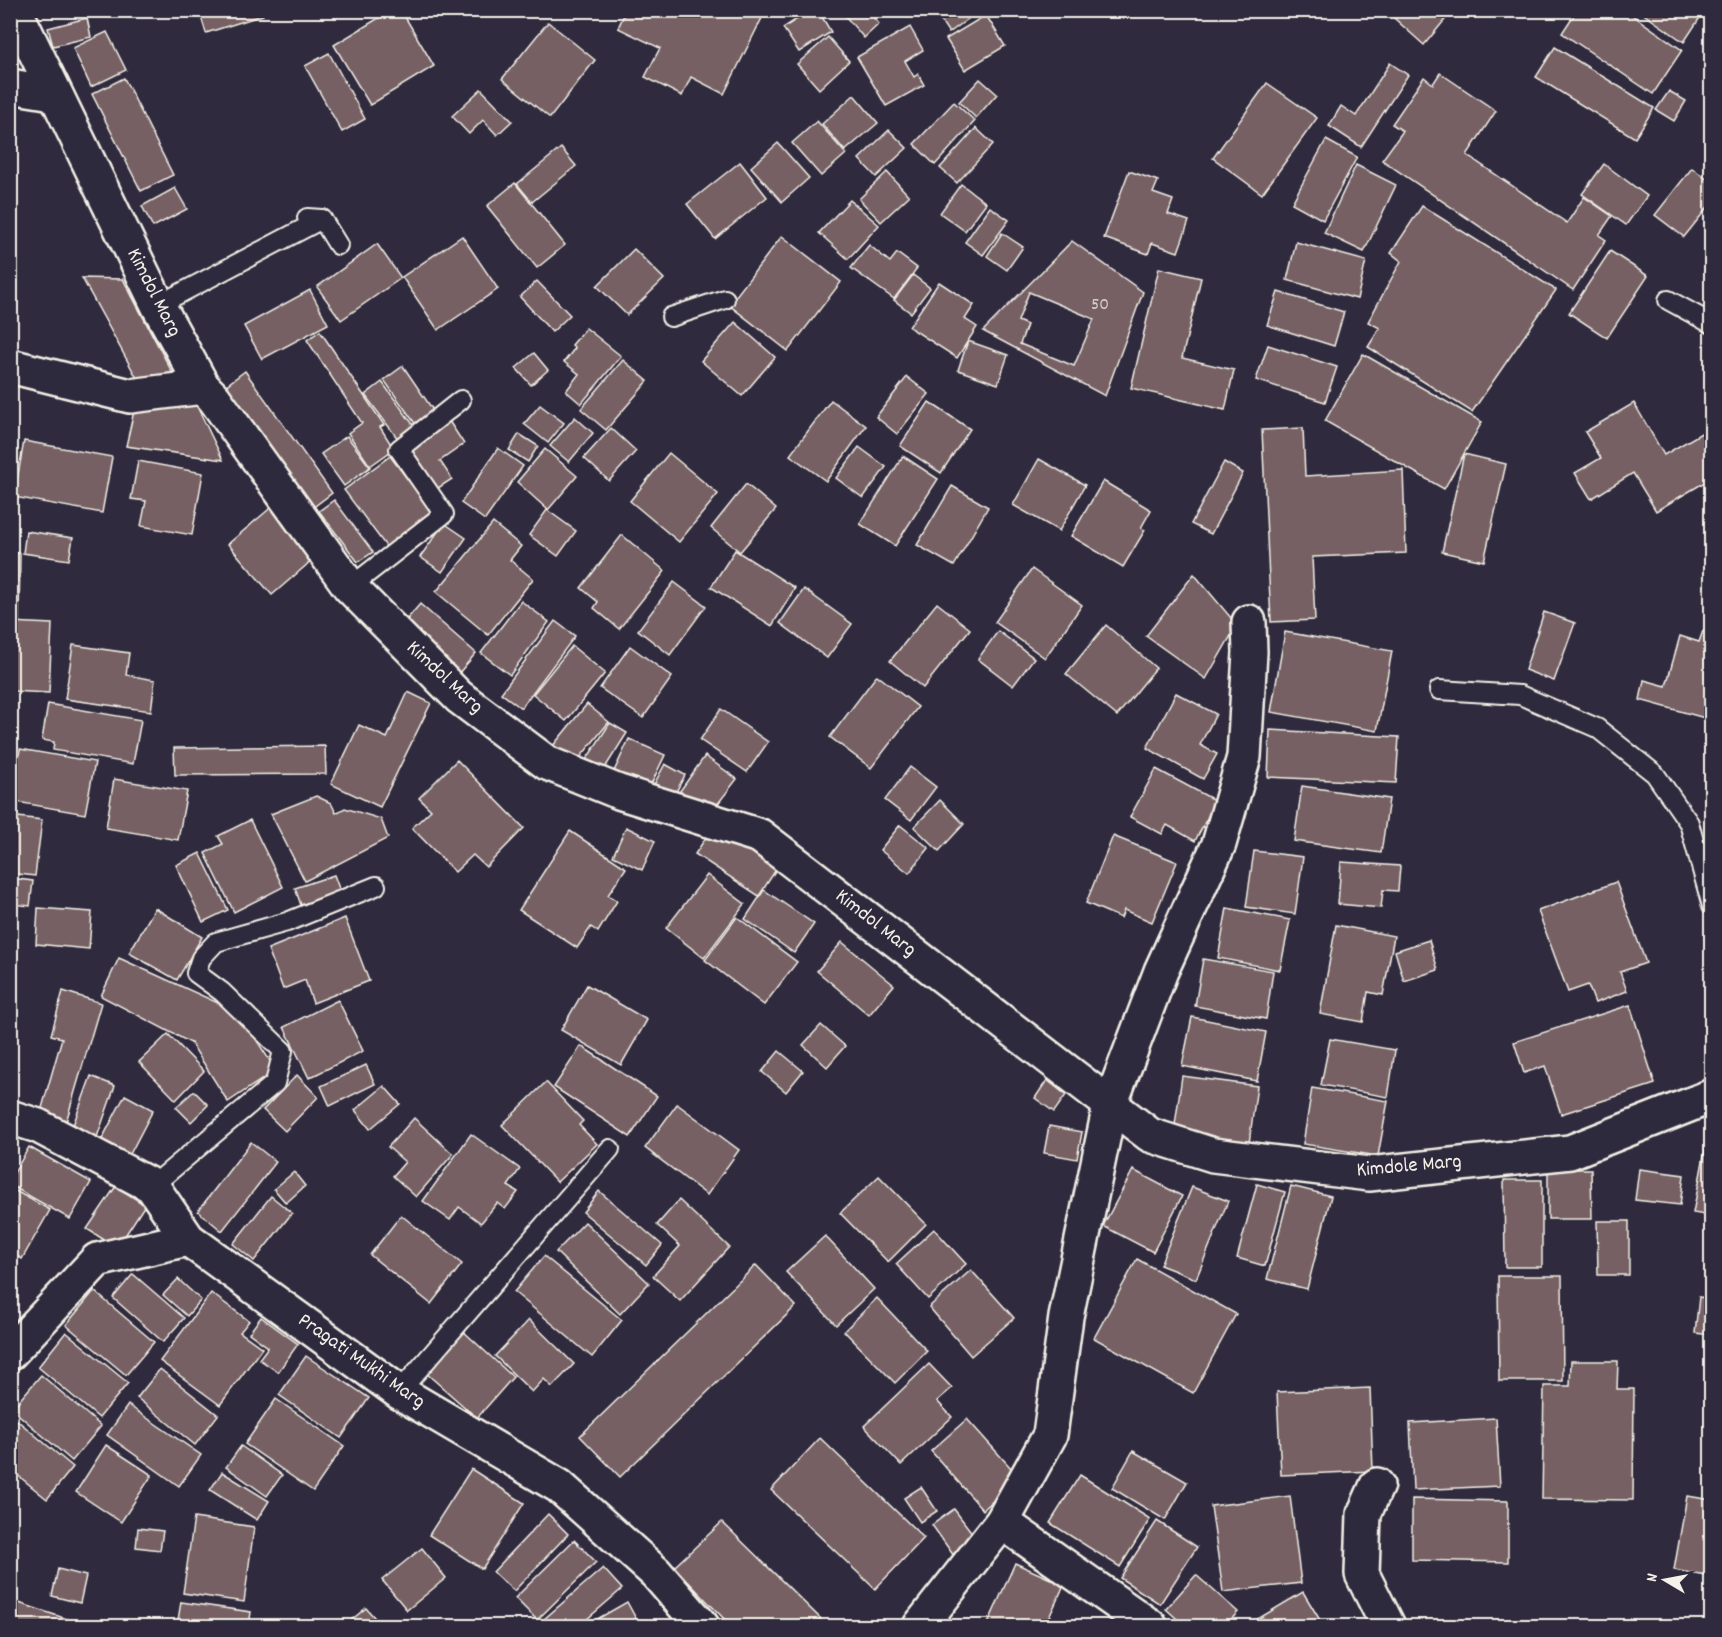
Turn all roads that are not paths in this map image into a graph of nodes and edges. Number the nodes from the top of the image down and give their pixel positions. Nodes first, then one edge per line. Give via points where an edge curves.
1 (15, 10) edge
2 (10, 86) edge
3 (53, 93) junction
4 (338, 245) dead end
5 (725, 299) dead end
6 (1668, 300) dead end
7 (158, 305) junction
8 (671, 317) dead end
9 (1712, 324) edge
10 (10, 366) edge
11 (203, 387) junction
12 (461, 400) dead end
13 (350, 587) junction
14 (1249, 622) dead end
15 (1439, 690) dead end
16 (376, 886) dead end
17 (1712, 906) edge
18 (1712, 1096) edge
19 (1110, 1105) junction
20 (10, 1117) edge
21 (610, 1149) dead end
22 (153, 1186) junction
23 (188, 1239) junction
24 (10, 1353) edge
25 (399, 1392) junction
26 (1377, 1485) dead end
27 (1002, 1522) junction
28 (702, 1626) edge
29 (920, 1626) edge
30 (1150, 1626) edge
31 (1388, 1626) edge

1 - 3 street, Kimdol Marg
2 - 3 street
3 - 7 street, Kimdol Marg
4 - 7 lane via 314,218
5 - 8 lane
6 - 9 lane
7 - 11 street, Kimdol Marg
10 - 11 street via 130,396
11 - 13 street, Kimdol Marg
12 - 13 lane via 399,449 444,514
13 - 19 street, Kimdol Marg via 459,697 548,764 619,792 760,836
14 - 19 street via 1251,652 1244,757 1220,844 1161,971
15 - 17 lane via 1520,695 1605,734 1655,774 1689,823
16 - 22 lane via 287,922 216,942 201,958 196,973 222,992 283,1051 281,1067 275,1083
18 - 19 street, Kimdole Marg via 1570,1152 1369,1174 1213,1155 1150,1134
19 - 27 street via 1066,1317 1050,1435
20 - 22 street, Pragati Mukhi Marg via 38,1126
21 - 25 lane
22 - 23 street, Pragati Mukhi Marg
23 - 24 street via 97,1260
23 - 25 street, Pragati Mukhi Marg
25 - 28 street, Pragati Mukhi Marg via 559,1486 656,1573
26 - 31 street via 1364,1514 1362,1574
27 - 29 street
27 - 30 street

